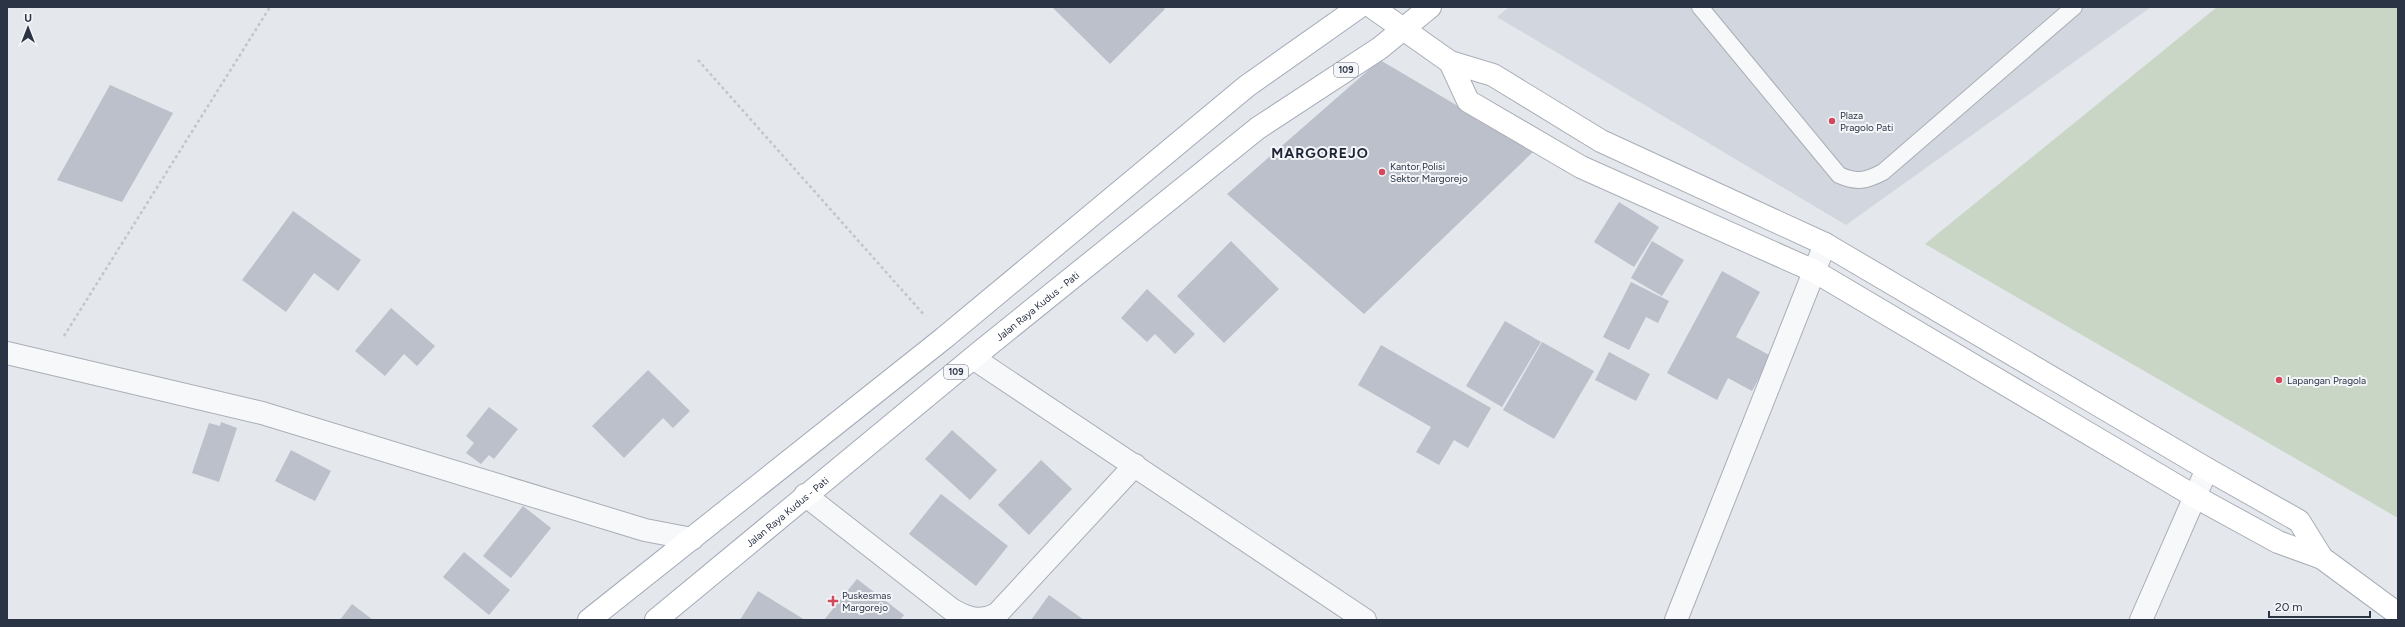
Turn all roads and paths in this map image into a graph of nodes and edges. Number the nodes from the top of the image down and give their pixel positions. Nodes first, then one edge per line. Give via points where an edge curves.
1 (270, 7) edge
2 (1359, 7) edge
3 (1372, 7) edge
4 (1430, 7) edge
5 (1700, 7) edge
6 (2074, 7) edge
7 (1403, 30) junction
8 (698, 60) dead end
9 (1450, 62) junction
10 (1601, 141) junction
11 (1581, 167) junction
12 (1825, 244) junction
13 (1814, 271) junction
14 (944, 338) junction
15 (7, 353) edge
16 (972, 358) junction
17 (48, 362) junction
18 (1135, 465) junction
19 (2207, 470) junction
20 (805, 495) junction
21 (2194, 496) junction
22 (692, 539) junction
23 (2322, 558) junction
24 (2398, 614) edge
25 (589, 620) edge
26 (656, 620) edge
27 (1364, 620) edge
28 (1676, 620) edge
29 (2141, 620) edge

1 - 17 path
2 - 14 street via 1247,86
3 - 7 street
4 - 7 street, Jalan Raya Kudus - Pati / 109
5 - 6 lane via 1839,175 1852,181 1866,181 1883,172
7 - 9 street
7 - 16 street, Jalan Raya Kudus - Pati / 109 via 1258,128
8 - 14 path
9 - 10 street via 1493,75
9 - 11 street via 1468,101
10 - 11 street
10 - 12 street
11 - 13 street
12 - 13 street
12 - 19 street
13 - 21 street
13 - 28 street
14 - 22 street
15 - 17 street
16 - 18 street
16 - 20 street, Jalan Raya Kudus - Pati / 109
17 - 22 street via 262,413 645,530
18 - 20 street via 997,614 988,619 975,619 951,609
18 - 27 street
19 - 21 street
19 - 23 street via 2299,520
20 - 26 street, Jalan Raya Kudus - Pati / 109
21 - 23 street via 2278,542
21 - 29 street
22 - 25 street
23 - 24 street

